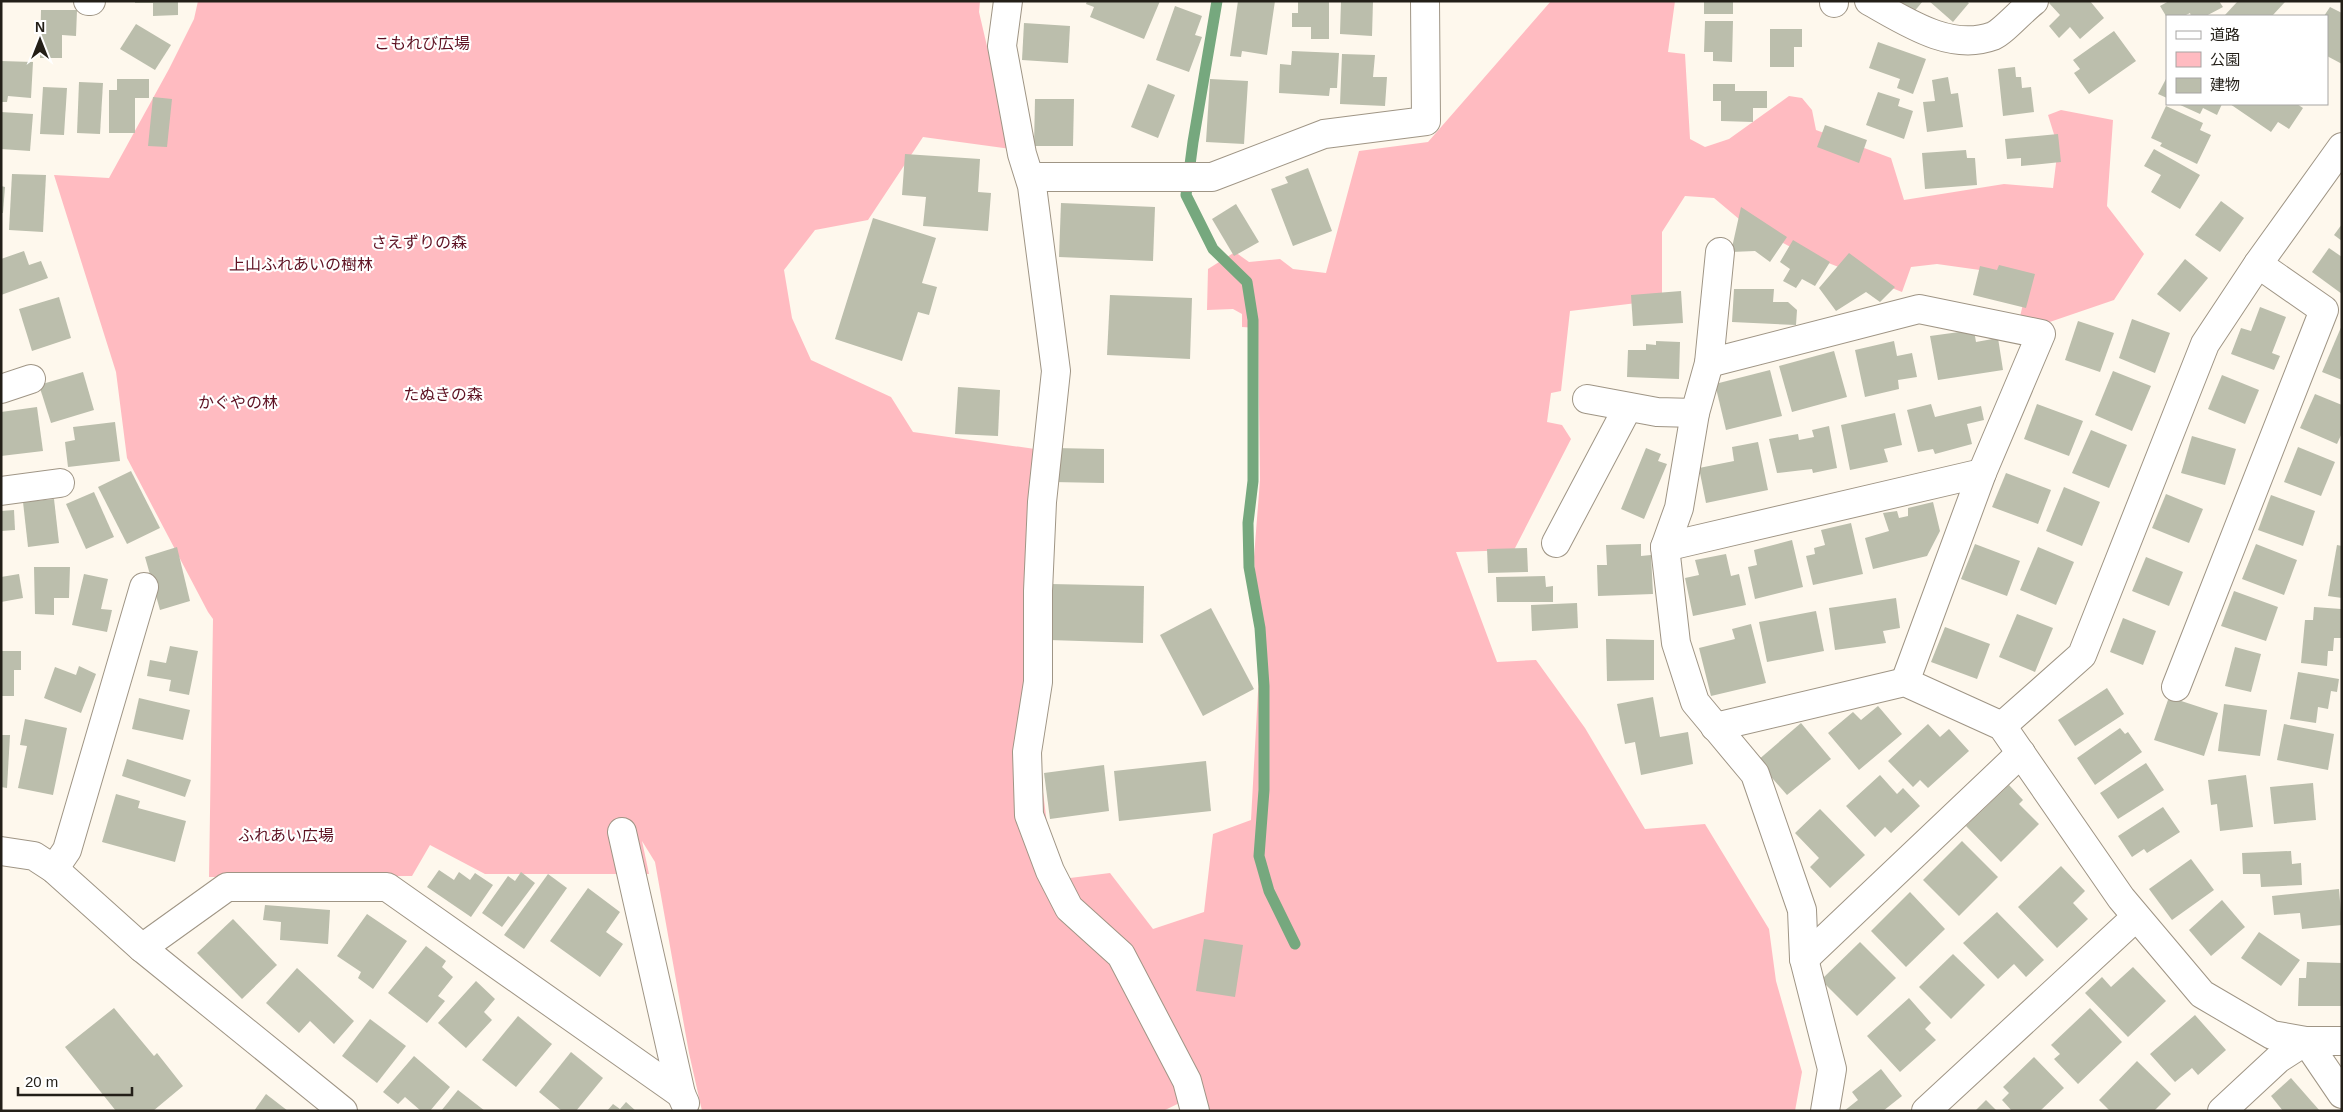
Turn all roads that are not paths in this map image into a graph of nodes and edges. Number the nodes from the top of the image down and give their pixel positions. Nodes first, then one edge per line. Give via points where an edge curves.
1 (1008, 1) edge
2 (1425, 1) edge
3 (1870, 1) edge
4 (2034, 1) edge
5 (2342, 147) edge
6 (1030, 177) junction
7 (1720, 252) dead end
8 (2258, 264) junction
9 (1709, 363) junction
10 (31, 379) dead end
11 (1, 389) edge
12 (1586, 400) dead end
13 (1628, 407) junction
14 (1695, 413) junction
15 (1982, 473) junction
16 (60, 483) dead end
17 (1, 491) edge
18 (1556, 543) dead end
19 (1665, 547) junction
20 (144, 587) dead end
21 (1905, 682) junction
22 (2176, 687) dead end
23 (2002, 726) junction
24 (1715, 727) junction
25 (2021, 753) junction
26 (622, 832) dead end
27 (1, 851) edge
28 (54, 869) junction
29 (2136, 917) junction
30 (142, 948) junction
31 (1804, 959) junction
32 (2306, 1041) junction
33 (2342, 1041) edge
34 (2342, 1094) edge
35 (685, 1102) edge
36 (343, 1111) edge
37 (1195, 1111) edge
38 (1825, 1111) edge
39 (1926, 1111) edge
40 (2222, 1111) edge

1 - 6 street via 1002,46 1022,154
2 - 6 street via 1426,121 1324,134 1212,176
3 - 4 street via 1912,25 1940,36 1968,40 1994,36
5 - 8 street
6 - 37 street via 1056,371 1042,502 1038,682 1027,752 1029,815 1050,871 1069,908 1121,954 1187,1082
7 - 9 street
8 - 22 street via 2324,310
8 - 23 street via 2205,344 2082,655
9 - 14 street
9 - 15 street via 1919,308 2041,334
10 - 11 street
12 - 13 street
13 - 14 street
13 - 18 street
14 - 19 street via 1679,508
15 - 19 street
15 - 21 street
16 - 17 street
19 - 24 street via 1676,643 1696,702
20 - 28 street via 67,850
21 - 23 street
21 - 24 street
23 - 25 street
24 - 31 street via 1755,774 1802,910
25 - 29 street
25 - 31 street
26 - 35 street
27 - 28 street via 34,856
28 - 30 street
29 - 32 street via 2202,994 2272,1035
29 - 39 street
30 - 35 street via 227,887 388,887
30 - 36 street
31 - 38 street via 1832,1069
32 - 33 street
32 - 34 street
32 - 40 street via 2278,1059

